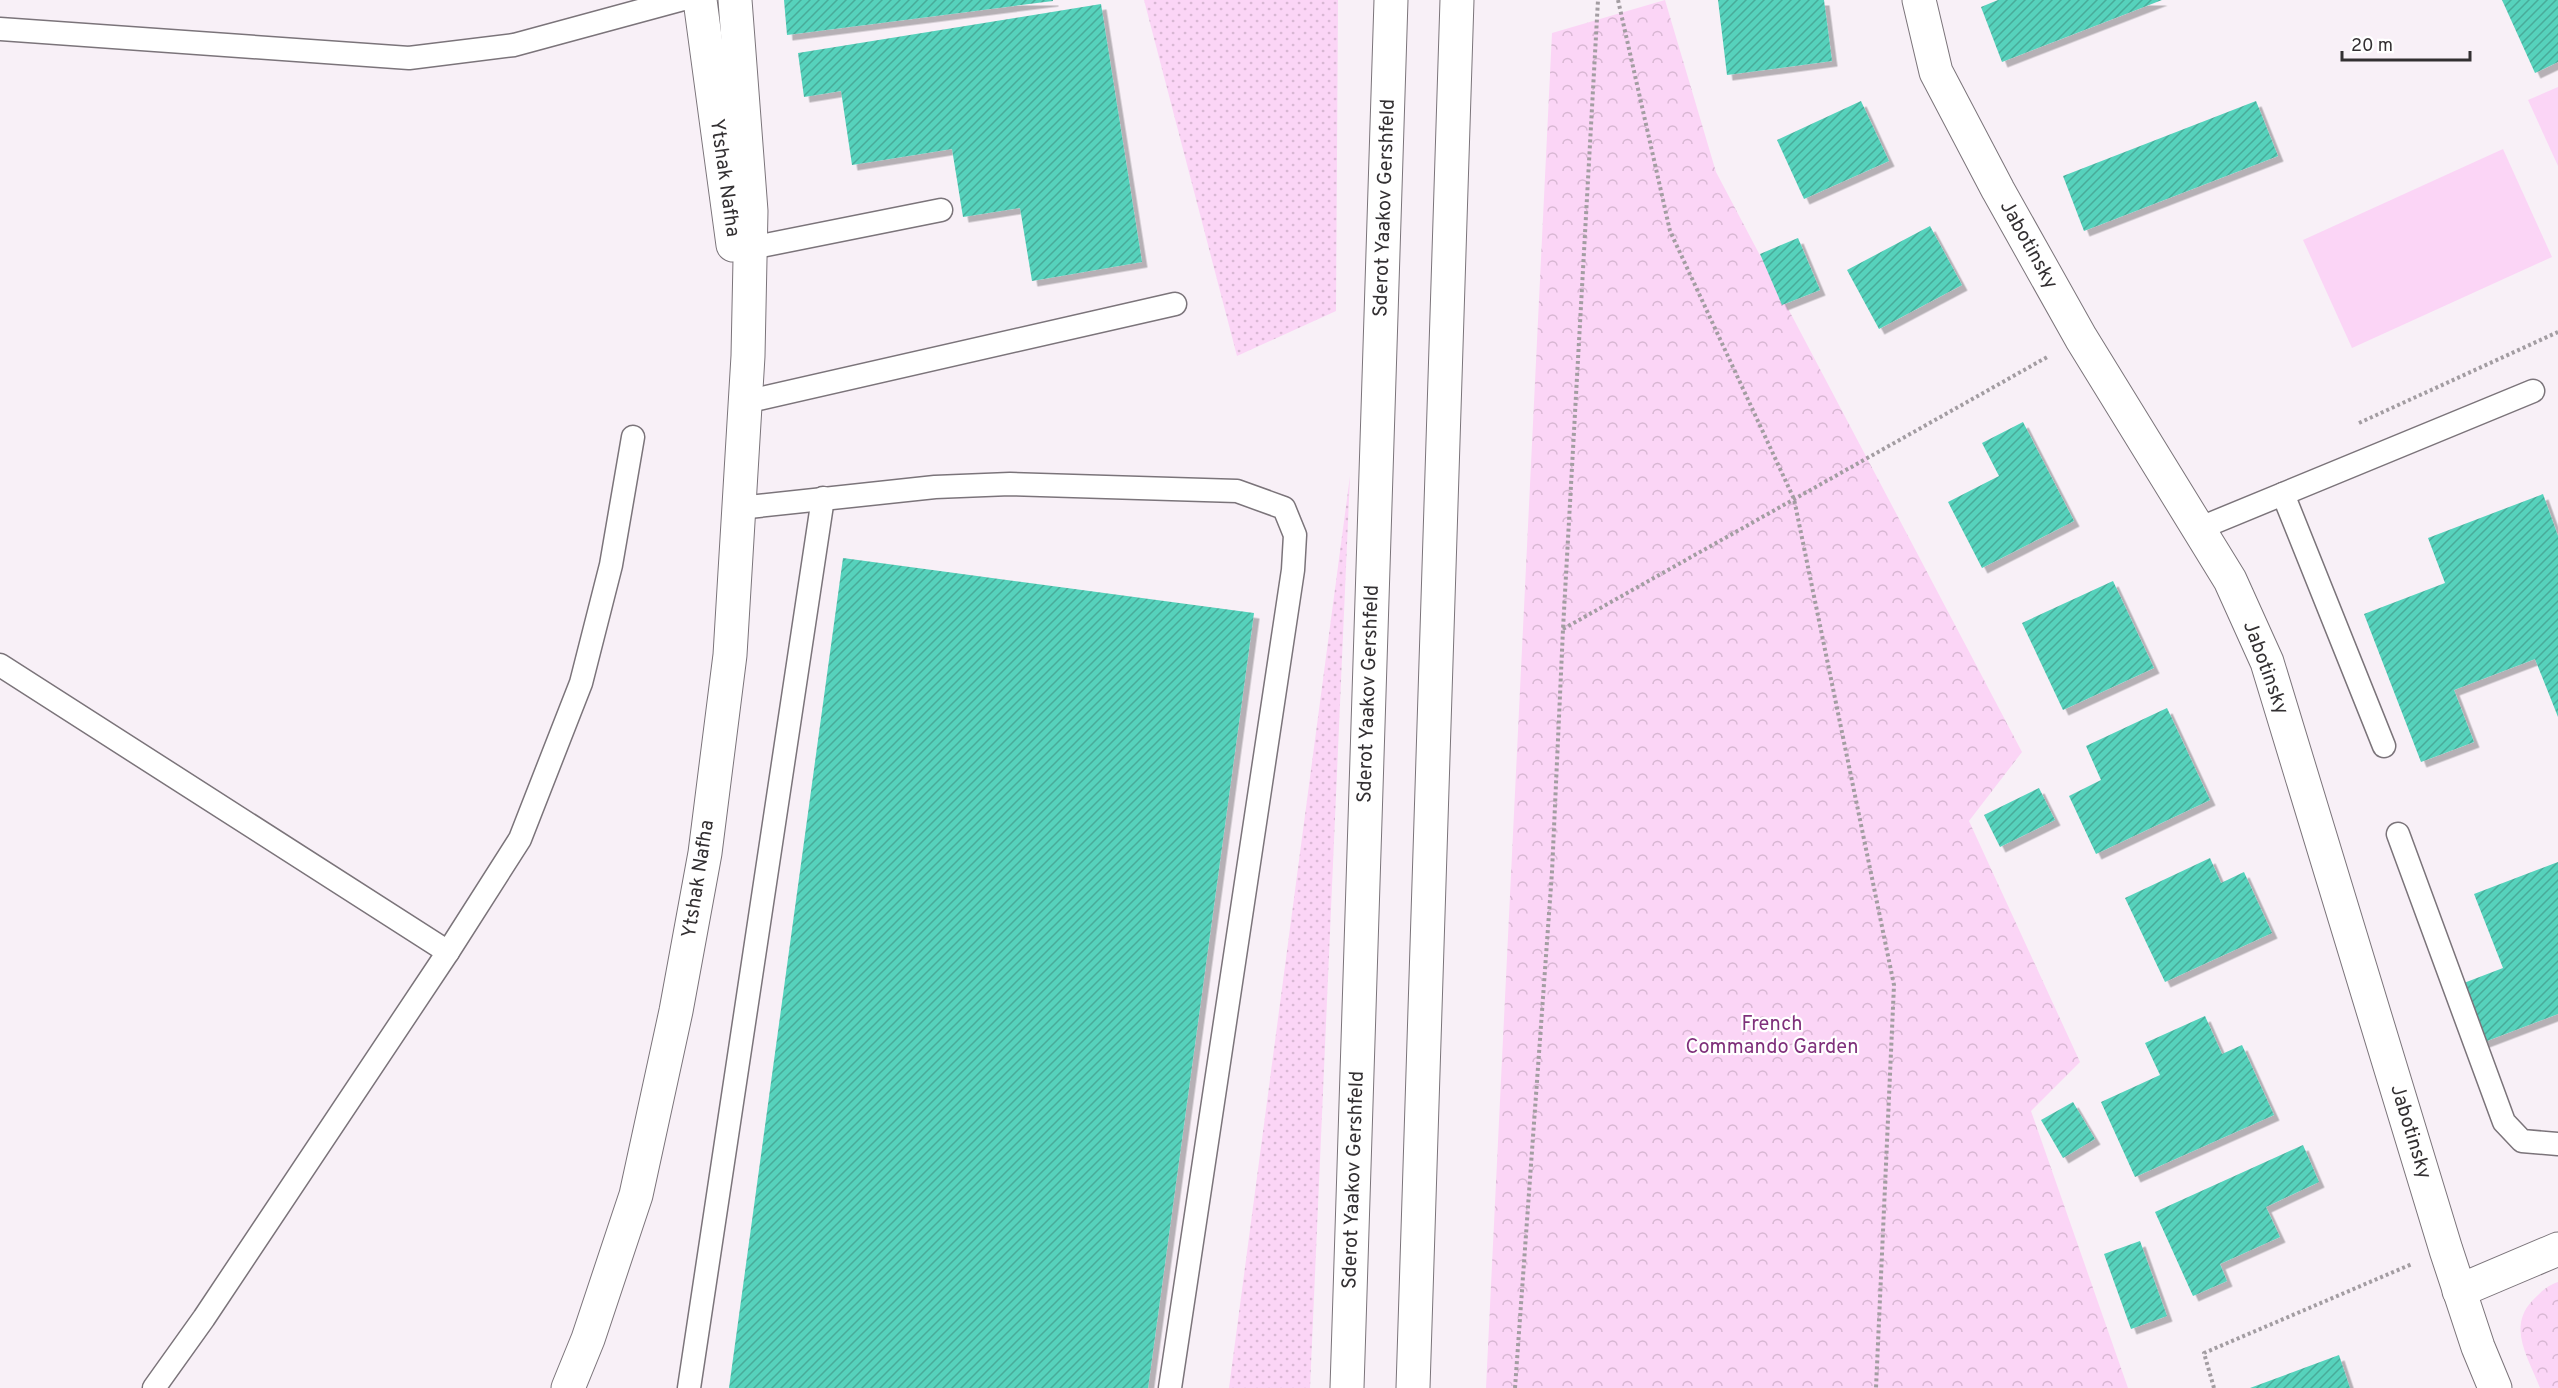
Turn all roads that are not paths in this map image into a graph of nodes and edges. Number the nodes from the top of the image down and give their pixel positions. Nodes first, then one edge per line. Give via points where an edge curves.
1 (680, 0) edge
2 (700, 0) edge
3 (735, 0) edge
4 (1392, 0) edge
5 (1457, 0) edge
6 (1919, 0) edge
7 (0, 29) edge
8 (941, 210) dead end
9 (751, 248) junction
10 (1175, 304) dead end
11 (748, 356) junction
12 (2533, 391) dead end
13 (746, 402) junction
14 (633, 437) dead end
15 (2283, 494) junction
16 (823, 498) junction
17 (739, 508) junction
18 (2198, 529) junction
19 (0, 665) edge
20 (2384, 746) dead end
21 (2398, 834) dead end
22 (448, 952) junction
23 (2558, 1144) edge
24 (2558, 1249) edge
25 (2460, 1291) junction
26 (577, 1386) edge
27 (154, 1388) edge
28 (689, 1388) edge
29 (1170, 1388) edge
30 (1347, 1388) edge
31 (1413, 1388) edge
32 (2494, 1388) edge

1 - 7 lane via 514,45 409,58
2 - 11 street, Ytshak Nafha
3 - 9 street, Ytshak Nafha
4 - 30 street, Sderot Yaakov Gershfeld
5 - 31 street
6 - 18 street, Jabotinsky via 1936,72 1998,190 2081,338
8 - 9 lane
9 - 11 street, Ytshak Nafha
10 - 13 lane
11 - 13 street, Ytshak Nafha
12 - 15 lane
13 - 17 street, Ytshak Nafha
14 - 22 lane via 611,565 581,683 520,838
15 - 18 lane
15 - 20 lane
16 - 17 lane
16 - 28 lane
16 - 29 lane via 1010,484 1237,491 1284,508 1295,536
17 - 26 street, Ytshak Nafha via 730,655 705,853 676,1011 636,1195 588,1340
18 - 25 street, Jabotinsky via 2230,580 2267,662
19 - 22 lane
21 - 23 lane via 2504,1122 2522,1141
22 - 27 lane
24 - 25 street
25 - 32 street, Jabotinsky

